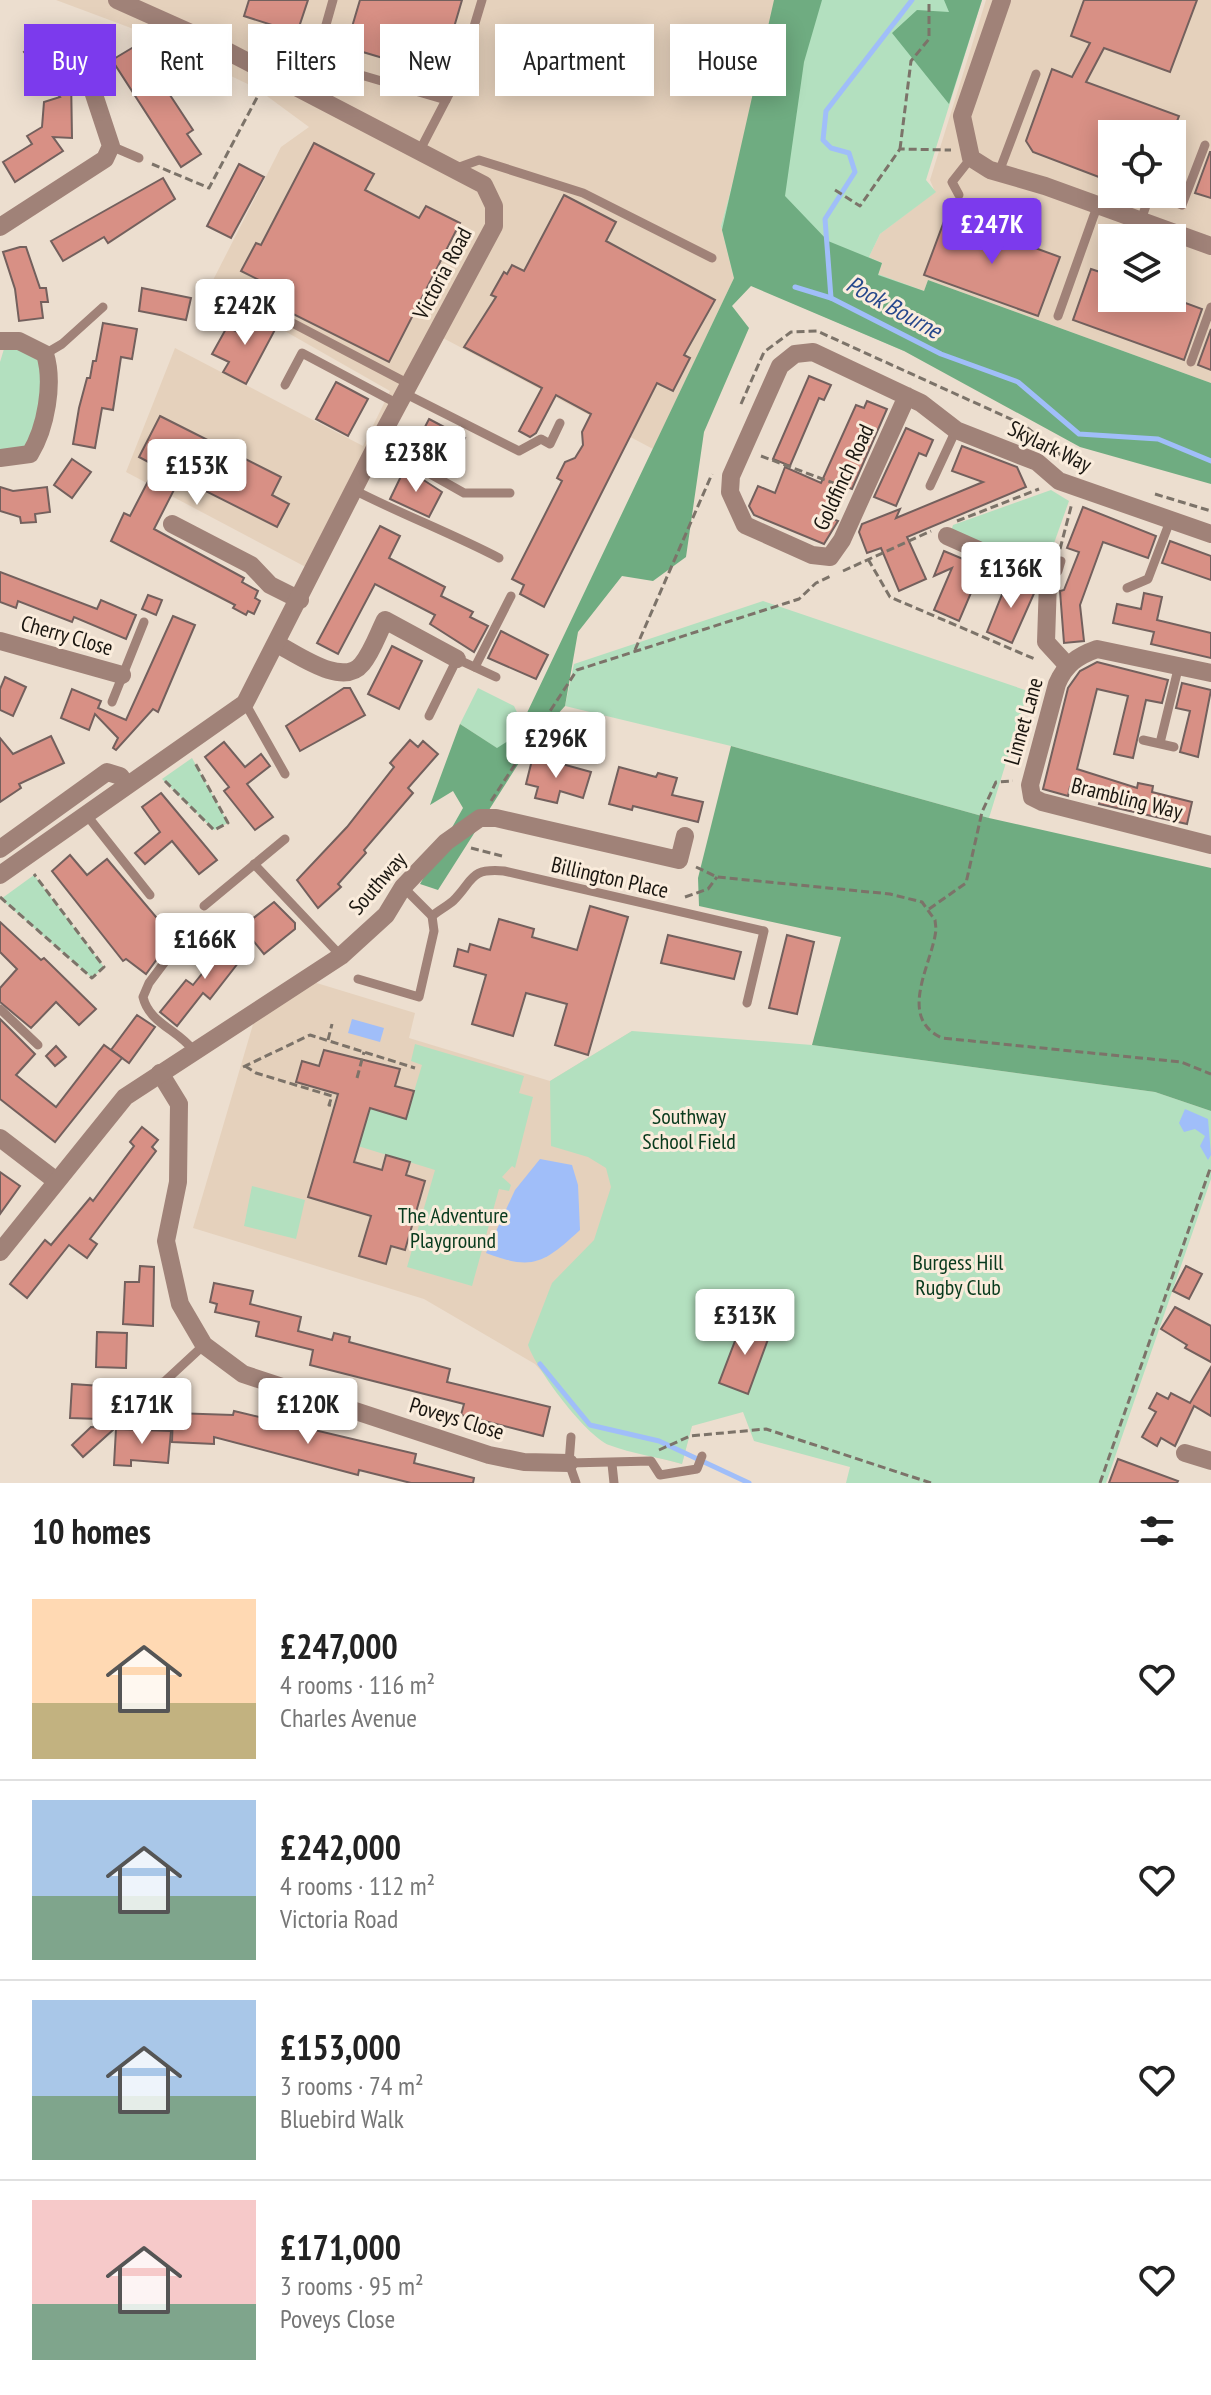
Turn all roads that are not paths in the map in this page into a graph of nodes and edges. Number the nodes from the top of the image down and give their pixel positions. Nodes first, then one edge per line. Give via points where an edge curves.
1 (117, 0) edge
2 (333, 0) edge
3 (482, 0) edge
4 (1002, 0) edge
5 (326, 24) edge
6 (248, 63) edge
7 (1036, 74) dead end
8 (364, 76) edge
9 (94, 96) edge
10 (315, 96) edge
11 (446, 100) junction
12 (1205, 145) dead end
13 (111, 146) junction
14 (420, 150) junction
15 (969, 154) junction
16 (139, 158) road end
17 (454, 169) junction
18 (999, 172) junction
19 (959, 195) dead end
20 (1186, 195) edge
21 (1098, 204) joint
22 (1109, 208) edge
23 (1147, 208) edge
24 (1141, 220) junction
25 (0, 227) edge
26 (1211, 246) edge
27 (712, 258) dead end
28 (241, 296) dead end
29 (103, 307) dead end
30 (1211, 307) edge
31 (1058, 316) dead end
32 (0, 341) edge
33 (45, 354) junction
34 (1191, 362) dead end
35 (285, 385) dead end
36 (404, 394) junction
37 (914, 400) junction
38 (560, 423) dead end
39 (956, 430) junction
40 (377, 444) junction
41 (0, 458) edge
42 (930, 486) dead end
43 (354, 490) junction
44 (510, 493) dead end
45 (1170, 521) junction
46 (172, 524) dead end
47 (948, 528) road end
48 (1211, 534) edge
49 (499, 558) dead end
50 (1061, 561) road end
51 (1048, 581) junction
52 (1127, 588) dead end
53 (511, 596) dead end
54 (300, 600) junction
55 (144, 622) dead end
56 (0, 641) edge
57 (277, 644) junction
58 (466, 663) junction
59 (1179, 665) junction
60 (1065, 669) junction
61 (1211, 673) edge
62 (122, 675) junction
63 (496, 677) dead end
64 (112, 702) dead end
65 (245, 703) junction
66 (429, 716) dead end
67 (1143, 740) dead end
68 (1160, 743) junction
69 (1174, 747) dead end
70 (285, 774) dead end
71 (126, 784) junction
72 (1031, 791) joint
73 (85, 813) junction
74 (685, 836) dead end
75 (285, 839) dead end
76 (1211, 845) edge
77 (0, 849) edge
78 (254, 864) junction
79 (0, 875) edge
80 (403, 887) junction
81 (150, 895) dead end
82 (204, 906) dead end
83 (432, 916) junction
84 (197, 919) dead end
85 (341, 956) junction
86 (358, 979) dead end
87 (747, 1003) dead end
88 (0, 1009) edge
89 (38, 1045) dead end
90 (193, 1050) junction
91 (160, 1073) junction
92 (0, 1138) edge
93 (55, 1180) junction
94 (0, 1252) edge
95 (204, 1345) junction
96 (151, 1384) dead end
97 (571, 1437) dead end
98 (1185, 1453) dead end
99 (700, 1460) dead end
100 (1211, 1461) edge
101 (569, 1463) junction
102 (612, 1464) junction
103 (576, 1483) edge
104 (614, 1483) edge

1 - 6 street, Victoria Road
2 - 5 lane
3 - 11 lane via 460,73
4 - 15 street via 962,116
7 - 18 lane
8 - 11 lane
9 - 13 street
10 - 14 street, Victoria Road
11 - 14 lane
12 - 20 lane
13 - 16 lane
13 - 25 street via 105,159
14 - 17 street, Victoria Road
15 - 18 street
15 - 19 lane via 952,182
17 - 27 lane via 479,160 583,193
17 - 36 street, Victoria Road via 484,185 494,206 494,226
18 - 21 street
21 - 31 lane
22 - 24 street
23 - 24 lane
24 - 26 street
28 - 36 lane
29 - 33 lane
30 - 34 lane
32 - 33 street via 19,341
33 - 41 street via 50,371 40,438 30,454
35 - 36 lane via 302,353
36 - 38 lane via 519,451 541,439 550,444
36 - 40 street, Victoria Road
37 - 37 street, Goldfinch Road via 830,557 812,555 745,525 730,492 731,476 780,366 795,354 813,352
37 - 39 street, Skylark Way
39 - 42 lane
39 - 45 street, Skylark Way
40 - 43 street, Victoria Road
40 - 44 lane via 464,493
43 - 49 lane
43 - 54 street, Victoria Road
45 - 48 street, Skylark Way
45 - 52 lane via 1148,579
46 - 54 street via 251,565 270,585
47 - 51 street
50 - 51 lane
51 - 60 street via 1046,642
53 - 58 lane
54 - 57 street, Victoria Road
55 - 62 lane
56 - 62 street, Cherry Close
57 - 58 street via 336,673 350,673 361,665 385,620
57 - 65 street, Victoria Road
58 - 63 lane
58 - 66 lane
59 - 60 street, Linnet Lane via 1097,649
59 - 61 street, Linnet Lane
59 - 68 lane
60 - 72 street, Linnet Lane
62 - 64 lane
65 - 70 lane
65 - 71 street
67 - 68 lane
68 - 69 lane
71 - 73 street
71 - 77 street via 107,772
72 - 76 street, Brambling Way
73 - 79 street
73 - 81 lane
74 - 80 street, Southway via 679,860 480,818 446,842
75 - 78 lane
78 - 82 lane
78 - 85 lane
80 - 83 lane
80 - 85 street, Southway via 386,915
83 - 86 lane via 434,931 419,997
83 - 87 lane, Billington Place via 484,870 764,931
84 - 90 lane via 143,997 153,1017
85 - 90 street, Southway
88 - 89 lane
90 - 91 street, Southway
91 - 93 street, Southway via 125,1097
91 - 95 street, Poveys Close via 179,1104 178,1182 166,1241 180,1304
92 - 93 street
93 - 94 street, Southway
95 - 96 lane via 164,1382
95 - 101 street, Poveys Close via 243,1374 489,1455
97 - 101 lane
98 - 100 street
99 - 102 lane via 697,1469 660,1475 651,1461
101 - 102 lane
101 - 103 lane
102 - 104 lane

